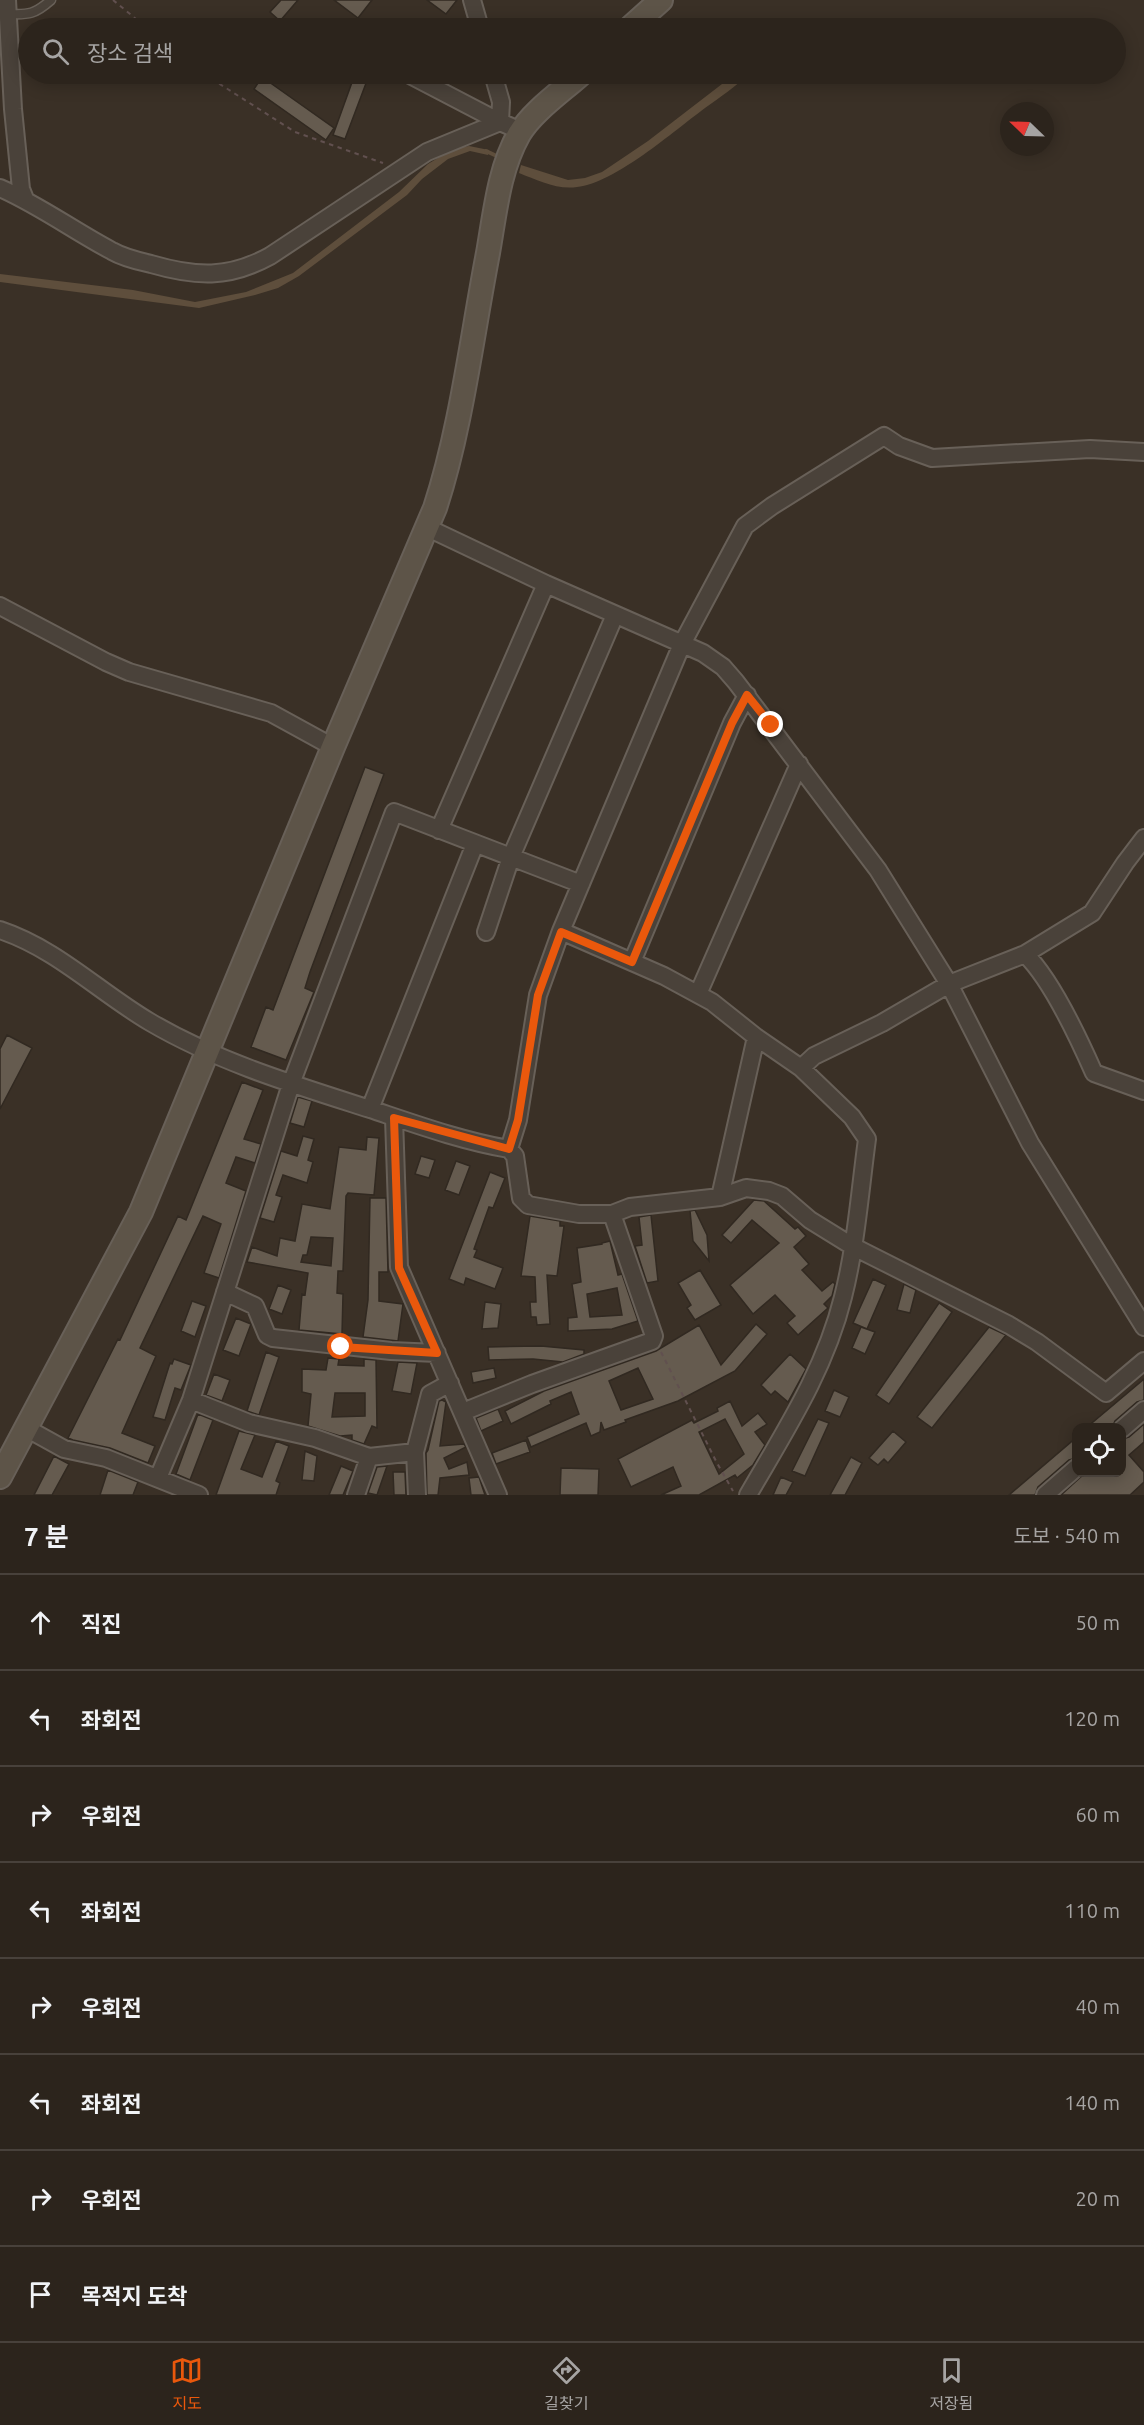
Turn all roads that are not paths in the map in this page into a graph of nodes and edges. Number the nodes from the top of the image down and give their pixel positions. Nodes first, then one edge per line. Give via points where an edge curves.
1 (51, 0) edge
2 (472, 0) edge
3 (661, 0) edge
4 (8, 7) edge
5 (477, 18) edge
6 (641, 18) edge
7 (427, 84) edge
8 (496, 84) edge
9 (570, 84) edge
10 (500, 122) junction
11 (521, 131) junction
12 (0, 188) edge
13 (26, 199) junction
14 (1144, 452) edge
15 (426, 527) junction
16 (546, 584) junction
17 (0, 606) edge
18 (615, 615) junction
19 (682, 644) junction
20 (747, 695) junction
21 (333, 747) junction
22 (799, 764) junction
23 (440, 830) junction
24 (1144, 838) edge
25 (475, 844) junction
26 (511, 856) junction
27 (581, 884) junction
28 (0, 930) edge
29 (486, 932) dead end
30 (561, 932) junction
31 (1025, 954) junction
32 (632, 962) junction
33 (949, 984) junction
34 (698, 994) junction
35 (756, 1037) junction
36 (207, 1050) junction
37 (801, 1068) junction
38 (291, 1084) junction
39 (1144, 1091) edge
40 (370, 1109) junction
41 (394, 1118) junction
42 (509, 1149) junction
43 (720, 1197) junction
44 (612, 1214) junction
45 (852, 1246) junction
46 (225, 1292) junction
47 (1144, 1327) edge
48 (437, 1353) junction
49 (1144, 1361) edge
50 (450, 1383) junction
51 (191, 1400) junction
52 (1144, 1410) edge
53 (463, 1412) junction
54 (1126, 1426) edge
55 (26, 1428) junction
56 (415, 1452) junction
57 (369, 1457) junction
58 (1072, 1472) edge
59 (0, 1477) edge
60 (158, 1478) junction
61 (199, 1495) edge
62 (356, 1495) edge
63 (417, 1495) edge
64 (498, 1495) edge
65 (748, 1495) edge
66 (1045, 1495) edge

1 - 4 lane via 28,15
2 - 5 street
3 - 6 street
4 - 13 street via 13,109 21,189
7 - 10 street
8 - 10 street via 501,102
9 - 11 street
10 - 11 street
10 - 13 street via 437,147 250,267 217,274 176,270 113,252
11 - 15 street via 506,163 449,459
12 - 13 street
14 - 19 street via 1090,449 932,458 880,437 745,526
15 - 16 street
15 - 21 street
16 - 18 street
16 - 23 street
17 - 21 street via 129,672 271,713
18 - 19 street
18 - 26 street
19 - 20 street via 723,667
19 - 27 street
20 - 22 street
20 - 32 street
21 - 36 street
22 - 33 street via 878,870
22 - 34 street
23 - 25 street
23 - 38 street via 394,812
24 - 31 street via 1092,913
25 - 26 street
25 - 40 street
26 - 27 street
26 - 29 street
27 - 30 street
28 - 36 street via 51,953 150,1022
30 - 32 street
30 - 42 street via 538,995 518,1120
31 - 33 street
31 - 39 street via 1037,966 1094,1073
32 - 34 street
33 - 37 street via 814,1056
33 - 47 street via 1030,1143
34 - 35 street
35 - 37 street
35 - 43 street
36 - 38 street
36 - 55 street via 141,1212
37 - 45 street via 852,1117 867,1139
38 - 40 street
38 - 46 street
40 - 41 street
41 - 42 street
41 - 48 street via 399,1268
42 - 44 street via 515,1156 521,1198 528,1205 579,1214
43 - 44 street via 630,1207
43 - 45 street via 746,1188 769,1191 782,1196 810,1220
44 - 53 street via 654,1336 652,1341
45 - 49 street via 1009,1325 1106,1393
45 - 65 street via 843,1299 820,1365
46 - 48 street via 255,1306 267,1335 273,1338
46 - 51 street
48 - 50 street
50 - 53 street
50 - 56 street via 430,1394
51 - 57 street via 249,1423 315,1438
51 - 60 street
52 - 54 street
53 - 64 street
55 - 59 street
55 - 60 street via 64,1449 106,1458
56 - 57 street
56 - 63 street
57 - 62 street
58 - 66 street
60 - 61 street

